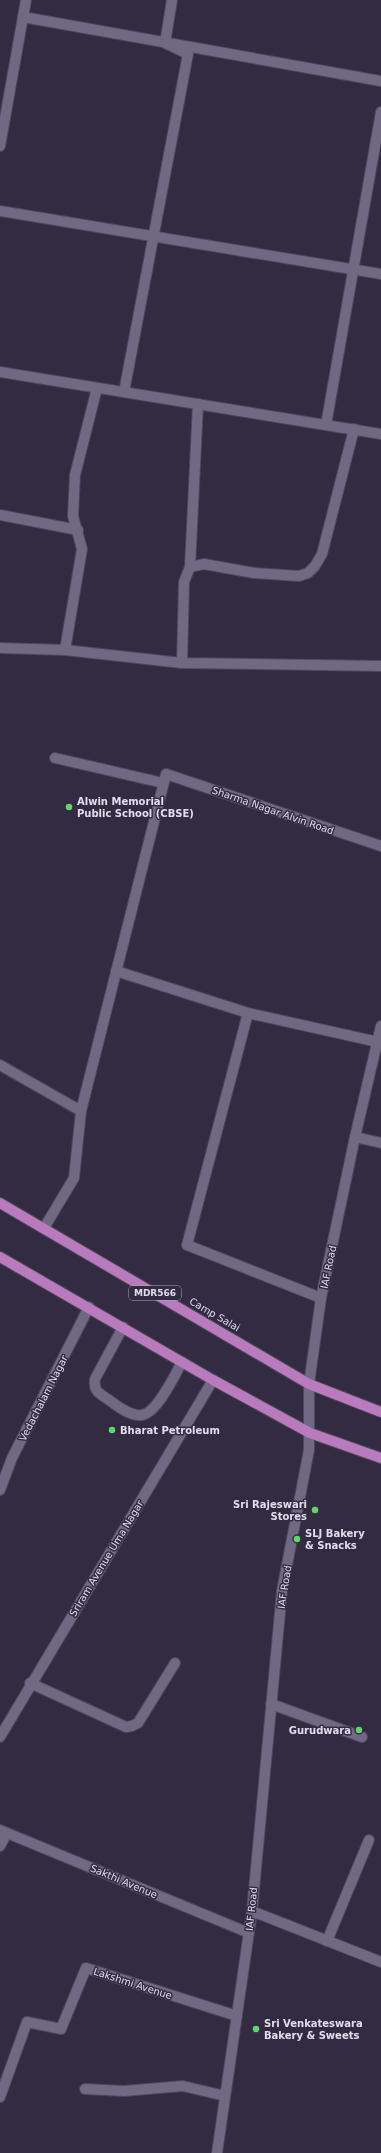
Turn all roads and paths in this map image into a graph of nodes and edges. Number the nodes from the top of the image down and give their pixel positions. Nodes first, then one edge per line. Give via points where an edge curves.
1 (26, 0) edge
2 (172, 0) edge
3 (23, 17) junction
4 (165, 43) junction
5 (381, 81) edge
6 (381, 112) edge
7 (0, 146) edge
8 (0, 211) edge
9 (154, 235) junction
10 (354, 269) junction
11 (381, 274) edge
12 (0, 372) edge
13 (97, 388) junction
14 (124, 392) junction
15 (198, 404) junction
16 (326, 425) junction
17 (354, 429) junction
18 (381, 434) edge
19 (0, 514) edge
20 (78, 530) junction
21 (190, 567) junction
22 (0, 648) edge
23 (65, 650) junction
24 (182, 663) junction
25 (381, 666) edge
26 (55, 758) dead end
27 (165, 779) junction
28 (381, 846) edge
29 (116, 971) junction
30 (248, 1013) junction
31 (381, 1026) edge
32 (378, 1042) junction
33 (0, 1065) edge
34 (81, 1111) junction
35 (355, 1137) junction
36 (381, 1143) edge
37 (0, 1203) edge
38 (44, 1228) junction
39 (0, 1257) edge
40 (321, 1298) junction
41 (89, 1307) junction
42 (123, 1327) junction
43 (182, 1362) junction
44 (213, 1380) junction
45 (310, 1384) junction
46 (381, 1412) edge
47 (310, 1433) junction
48 (381, 1458) edge
49 (0, 1490) edge
50 (175, 1662) dead end
51 (30, 1683) junction
52 (271, 1704) junction
53 (0, 1737) edge
54 (362, 1737) dead end
55 (4, 1831) edge
56 (369, 1840) dead end
57 (0, 1846) edge
58 (252, 1911) junction
59 (249, 1933) junction
60 (327, 1941) junction
61 (381, 1962) edge
62 (237, 2016) junction
63 (85, 2089) dead end
64 (225, 2096) junction
65 (0, 2097) edge
66 (217, 2153) edge

1 - 3 street
2 - 4 street
3 - 4 street
3 - 7 street
4 - 5 street
4 - 9 street via 188,54
6 - 10 street
8 - 9 street
9 - 10 street
9 - 14 street
10 - 11 street
10 - 16 street
12 - 13 street
13 - 14 street
13 - 20 street via 75,475 74,516
14 - 15 street
15 - 16 street
15 - 21 street
16 - 17 street
17 - 18 street
17 - 21 street via 322,554 308,573 299,576 254,573 204,564
19 - 20 street
20 - 23 street via 82,549
21 - 24 street via 184,582
22 - 23 street
23 - 24 street
24 - 25 street
26 - 27 street, Sharma Nagar Alvin Road
27 - 28 street, Sharma Nagar Alvin Road
27 - 29 street
29 - 30 street
29 - 34 street
30 - 32 street
30 - 40 street via 187,1245
31 - 32 street, IAF Road
32 - 35 street, IAF Road
33 - 34 street
34 - 38 street via 74,1178
35 - 36 street
35 - 40 street, IAF Road
37 - 38 main road, Camp Salai / MDR566
38 - 45 main road, Camp Salai / MDR566
39 - 41 main road
40 - 45 street, IAF Road
41 - 42 main road
41 - 49 street, Vedachalam Nagar via 12,1458
42 - 43 main road
42 - 43 street via 95,1379 94,1386 115,1404 133,1414 142,1415 150,1412
43 - 44 main road
44 - 47 main road
44 - 51 street, Sriram Avenue Uma Nagar
45 - 46 main road, Camp Salai / MDR566
45 - 47 street, IAF Road
47 - 48 main road
47 - 52 street, IAF Road via 282,1591
50 - 51 street via 138,1723 126,1727
51 - 53 street, Sriram Avenue Uma Nagar
52 - 54 street
52 - 58 street, IAF Road
55 - 57 street
55 - 59 street, Sakthi Avenue
56 - 60 street
58 - 59 street, IAF Road
58 - 60 street
59 - 62 street, IAF Road
60 - 61 street
62 - 64 street, IAF Road
62 - 65 street, Lakshmi Avenue via 86,1968 61,2029 27,2022
63 - 64 street via 124,2091 183,2086
64 - 66 street, IAF Road

